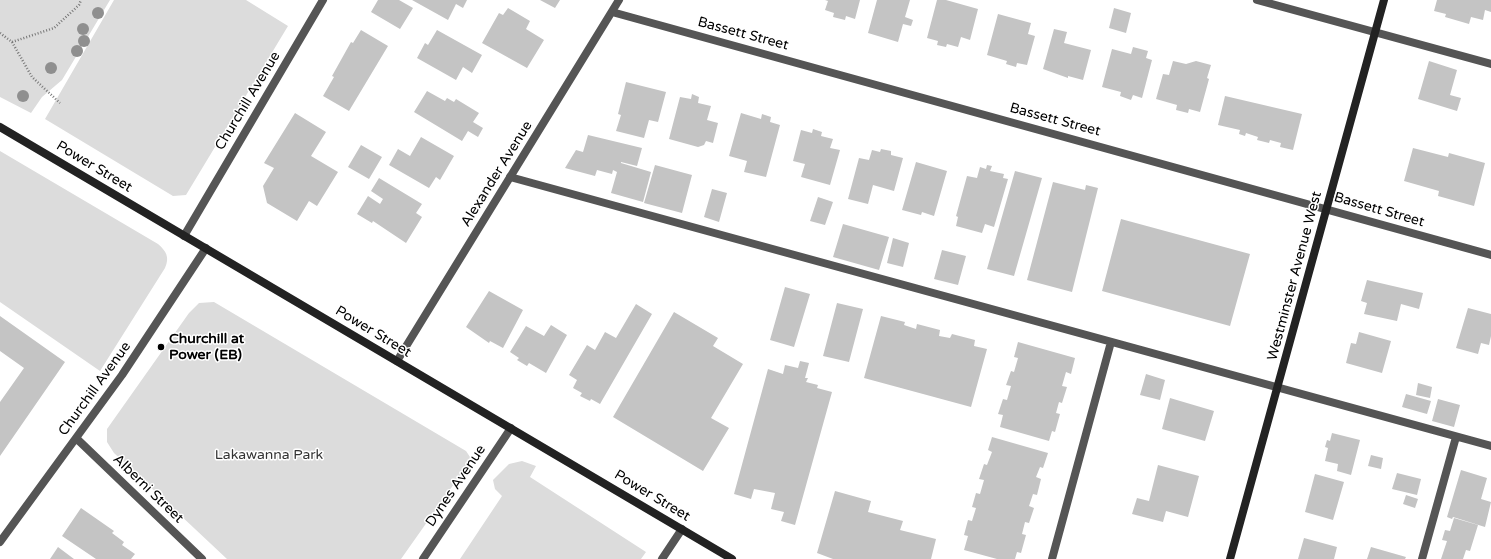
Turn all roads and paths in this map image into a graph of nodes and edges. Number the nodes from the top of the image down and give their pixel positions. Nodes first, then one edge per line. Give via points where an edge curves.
1 (81, 0) edge
2 (323, 0) edge
3 (619, 0) edge
4 (1257, 0) edge
5 (1384, 0) edge
6 (612, 12) junction
7 (1375, 32) junction
8 (0, 33) edge
9 (12, 42) junction
10 (1491, 64) edge
11 (60, 103) dead end
12 (0, 127) edge
13 (510, 177) junction
14 (1327, 209) junction
15 (184, 236) junction
16 (206, 248) junction
17 (1491, 255) edge
18 (1111, 342) junction
19 (397, 362) junction
20 (1277, 388) junction
21 (511, 428) junction
22 (1456, 437) junction
23 (76, 438) junction
24 (1491, 446) edge
25 (682, 529) junction
26 (0, 542) edge
27 (202, 559) edge
28 (423, 559) edge
29 (662, 559) edge
30 (732, 559) edge
31 (1052, 559) edge
32 (1230, 559) edge
33 (1422, 559) edge

1 - 9 path via 54,28
2 - 15 street, Churchill Avenue
3 - 6 street, Alexander Avenue
4 - 7 street
5 - 7 street, Westminster Avenue West
6 - 13 street, Alexander Avenue
6 - 14 street, Bassett Street
7 - 10 street
7 - 14 street, Westminster Avenue West
8 - 9 path
9 - 11 path via 32,77
12 - 15 street, Power Street
13 - 18 street
13 - 19 street, Alexander Avenue
14 - 17 street, Bassett Street
14 - 20 street, Westminster Avenue West
15 - 16 street, Power Street
16 - 19 street, Power Street
16 - 23 street, Churchill Avenue via 122,375
18 - 20 street
18 - 31 street
19 - 21 street, Power Street
20 - 22 street
20 - 32 street, Westminster Avenue West
21 - 25 street, Power Street
21 - 28 street, Dynes Avenue
22 - 24 street
22 - 33 street
23 - 26 street, Churchill Avenue
23 - 27 street, Alberni Street
25 - 29 street
25 - 30 street, Power Street

